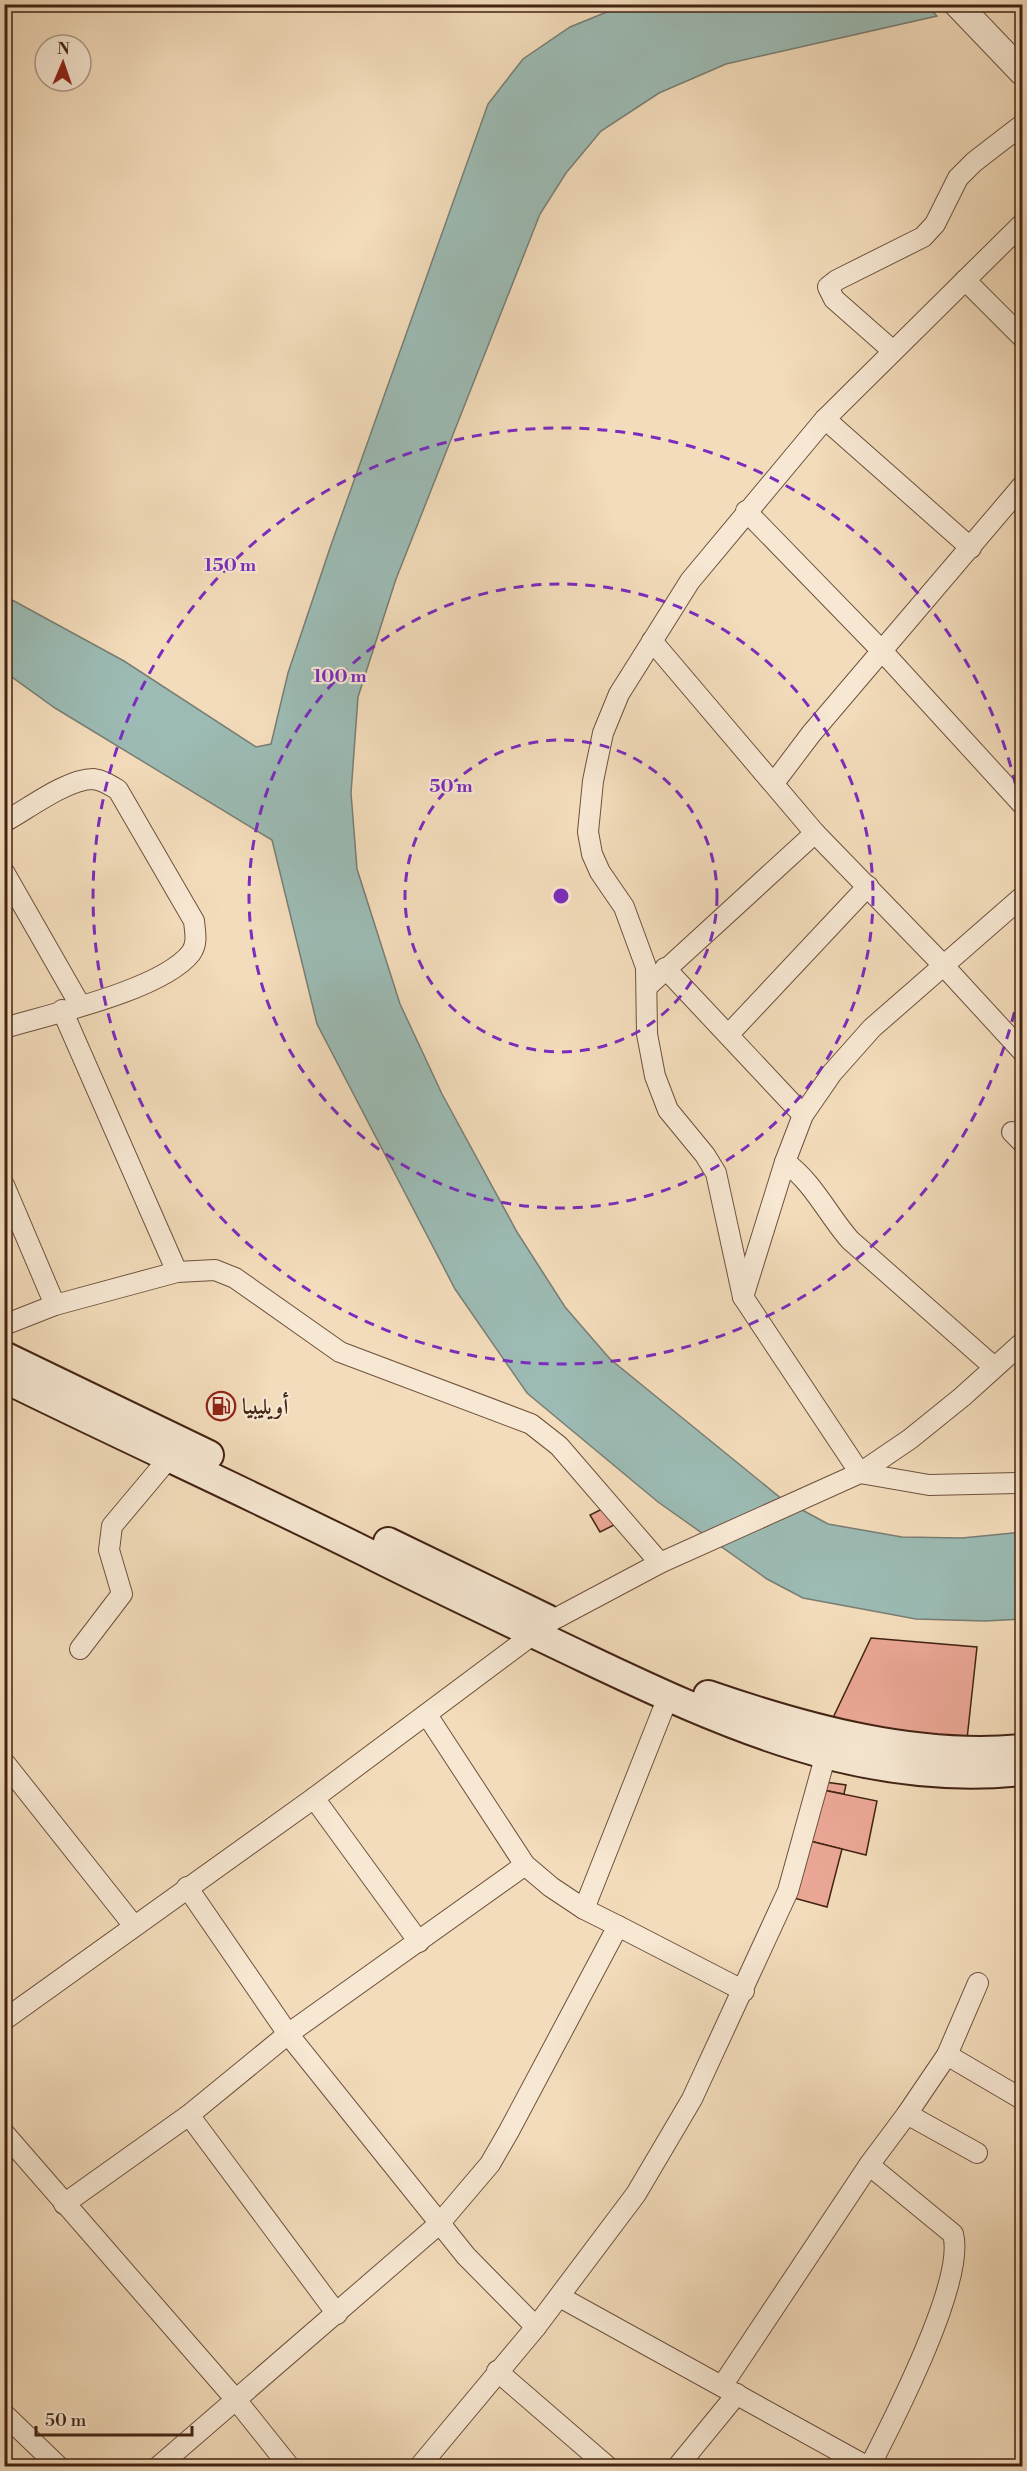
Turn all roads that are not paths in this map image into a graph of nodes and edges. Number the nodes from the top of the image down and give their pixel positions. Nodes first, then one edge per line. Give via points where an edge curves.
1 (959, 6) edge
2 (1023, 72) edge
3 (1023, 125) edge
4 (1023, 224) edge
5 (965, 280) junction
6 (1023, 337) edge
7 (893, 351) junction
8 (825, 419) junction
9 (1023, 486) edge
10 (746, 511) junction
11 (971, 548) junction
12 (652, 641) junction
13 (883, 652) junction
14 (774, 783) junction
15 (1023, 804) edge
16 (4, 822) edge
17 (815, 833) junction
18 (4, 872) edge
19 (868, 886) junction
20 (1023, 897) edge
21 (943, 965) junction
22 (665, 968) junction
23 (648, 986) junction
24 (71, 1008) junction
25 (4, 1028) edge
26 (729, 1034) junction
27 (1023, 1052) edge
28 (803, 1115) junction
29 (785, 1162) junction
30 (4, 1185) edge
31 (177, 1272) junction
32 (743, 1297) junction
33 (55, 1305) junction
34 (4, 1325) edge
35 (1022, 1346) edge
36 (4, 1356) edge
37 (994, 1367) junction
38 (4, 1377) edge
39 (169, 1458) junction
40 (860, 1473) junction
41 (1023, 1483) edge
42 (660, 1563) junction
43 (543, 1628) junction
44 (80, 1649) dead end
45 (668, 1697) junction
46 (427, 1715) junction
47 (829, 1744) junction
48 (1023, 1749) edge
49 (4, 1762) edge
50 (1023, 1771) edge
51 (314, 1798) junction
52 (525, 1865) junction
53 (187, 1887) junction
54 (584, 1909) junction
55 (134, 1926) junction
56 (618, 1926) junction
57 (418, 1942) junction
58 (978, 1983) dead end
59 (744, 1991) junction
60 (4, 2020) edge
61 (288, 2034) junction
62 (947, 2055) junction
63 (1023, 2099) edge
64 (907, 2114) junction
65 (189, 2115) junction
66 (4, 2133) edge
67 (977, 2152) dead end
68 (869, 2165) junction
69 (64, 2204) junction
70 (439, 2224) junction
71 (560, 2297) junction
72 (337, 2314) junction
73 (536, 2327) junction
74 (497, 2371) junction
75 (730, 2390) junction
76 (237, 2401) junction
77 (4, 2414) edge
78 (58, 2466) edge
79 (159, 2466) edge
80 (289, 2466) edge
81 (420, 2466) edge
82 (607, 2466) edge
83 (678, 2466) edge
84 (868, 2466) edge

1 - 2 street
3 - 7 street via 958,178 935,224 923,237 828,287 834,298
4 - 5 street
5 - 6 street
5 - 7 street
7 - 8 street
8 - 10 street
8 - 11 street
9 - 11 street
10 - 12 street via 690,580
10 - 13 street
11 - 13 street
12 - 14 street
12 - 23 street via 619,694 603,733 592,781 588,832 600,872 624,907 641,952
13 - 14 street
13 - 15 street
14 - 17 street
16 - 24 street via 74,782 104,781 118,790 194,921 196,939 191,952 171,969 147,984
17 - 19 street
17 - 22 street
18 - 24 street
19 - 21 street
19 - 26 street
20 - 21 street
21 - 27 street
21 - 28 street via 872,1028 832,1073
22 - 23 street
22 - 26 street
23 - 32 street via 646,1034 655,1076 668,1110 716,1173
24 - 25 street
24 - 31 street
26 - 28 street
28 - 29 street
29 - 32 street
29 - 37 street via 816,1193 850,1240
30 - 33 street
31 - 33 street
31 - 42 street via 215,1270 235,1278 340,1352 531,1424 559,1446
32 - 40 street
33 - 34 street
35 - 37 street
36 - 43 main road
37 - 40 street via 910,1439
38 - 39 main road
39 - 43 main road
39 - 44 street via 112,1526 110,1550 122,1594
40 - 41 street via 929,1485
40 - 42 street
42 - 43 street
43 - 45 main road
43 - 46 street
43 - 47 main road via 707,1695 785,1722
45 - 47 main road via 759,1735
45 - 54 street
46 - 51 street
46 - 52 street
47 - 48 main road via 880,1742
47 - 50 main road via 872,1766
47 - 59 street via 788,1892
49 - 55 street
51 - 53 street
51 - 57 street
52 - 54 street
52 - 57 street
53 - 55 street
53 - 61 street
54 - 56 street
55 - 60 street
56 - 59 street
56 - 70 street via 500,2148 468,2193
57 - 61 street
58 - 62 street
59 - 71 street via 692,2099 636,2194
61 - 65 street
61 - 70 street
62 - 63 street
62 - 64 street
64 - 67 street
64 - 68 street
65 - 69 street
65 - 72 street
66 - 69 street
68 - 75 street
68 - 84 street via 953,2234 956,2243 939,2315 915,2374
69 - 76 street
70 - 72 street
70 - 73 street
71 - 73 street
71 - 75 street
72 - 76 street
73 - 74 street
74 - 81 street
74 - 82 street
75 - 83 street
75 - 84 street
76 - 79 street
76 - 80 street
77 - 78 street

